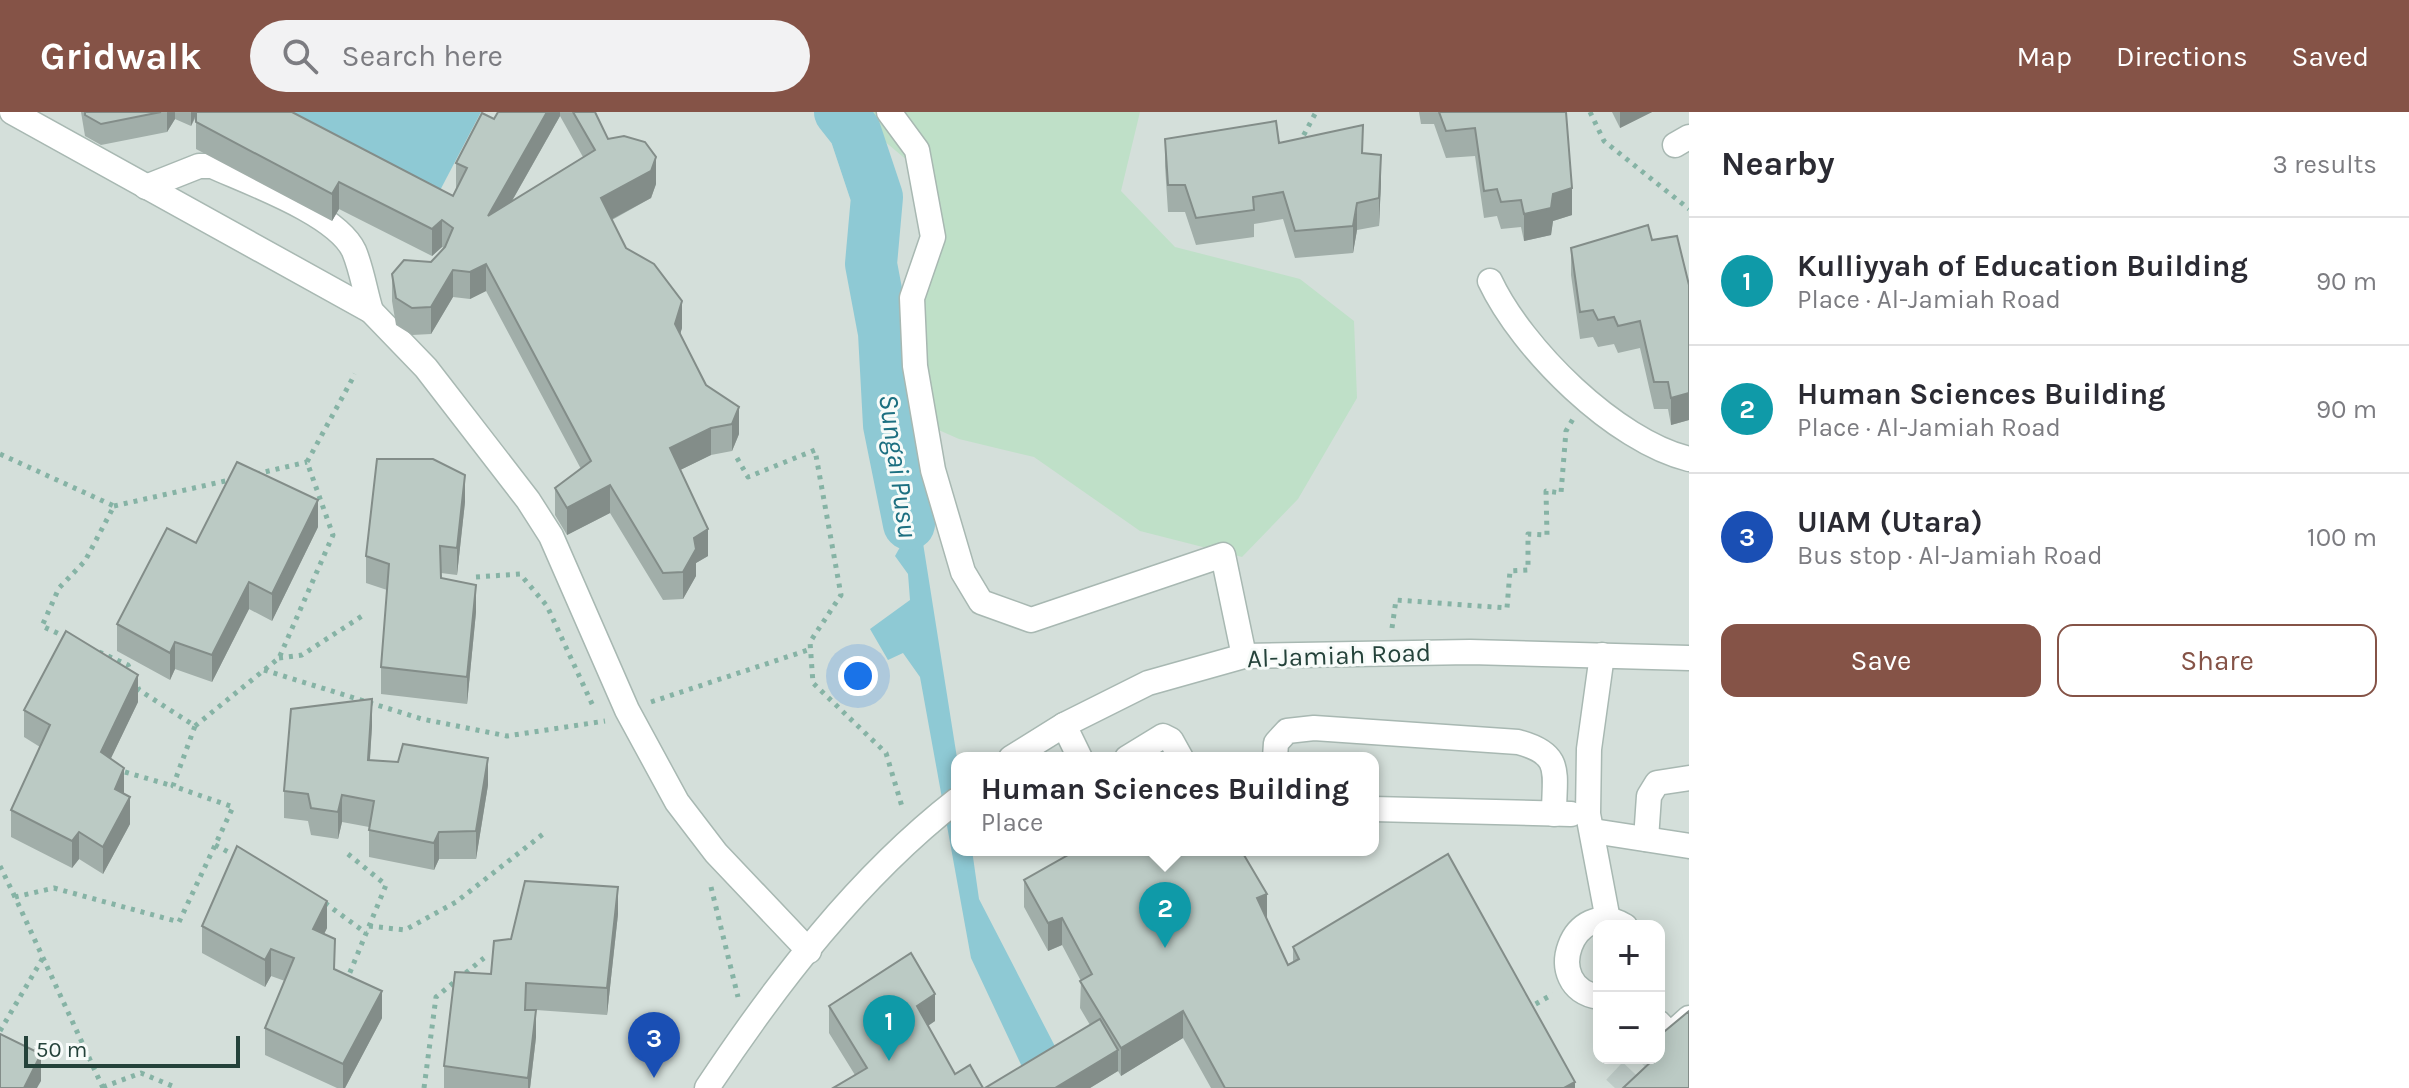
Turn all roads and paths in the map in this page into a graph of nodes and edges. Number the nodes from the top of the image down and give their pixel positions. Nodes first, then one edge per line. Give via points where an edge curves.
1 (889, 112) edge
2 (1316, 112) edge
3 (1590, 112) edge
4 (30, 116) edge
5 (1294, 152) edge
6 (146, 187) junction
7 (1689, 209) edge
8 (1490, 281) dead end
9 (371, 311) junction
10 (355, 374) dead end
11 (1585, 397) junction
12 (0, 454) edge
13 (737, 458) dead end
14 (1689, 459) edge
15 (307, 462) junction
16 (114, 506) junction
17 (362, 616) dead end
18 (71, 639) edge
19 (85, 645) edge
20 (811, 649) junction
21 (1388, 652) junction
22 (1602, 655) junction
23 (1244, 656) junction
24 (279, 658) junction
25 (1689, 658) edge
26 (264, 670) junction
27 (627, 710) junction
28 (1064, 725) junction
29 (195, 726) junction
30 (1020, 752) edge
31 (1077, 752) edge
32 (1137, 752) edge
33 (1178, 752) edge
34 (1275, 752) edge
35 (125, 772) edge
36 (1689, 778) edge
37 (173, 786) junction
38 (951, 806) edge
39 (1379, 809) edge
40 (903, 810) dead end
41 (1554, 814) junction
42 (1590, 823) junction
43 (547, 831) dead end
44 (1646, 839) junction
45 (215, 845) junction
46 (1689, 846) edge
47 (348, 854) dead end
48 (240, 858) edge
49 (0, 866) edge
50 (15, 897) junction
51 (316, 897) edge
52 (1616, 920) edge
53 (1593, 925) edge
54 (369, 926) junction
55 (366, 933) junction
56 (809, 951) junction
57 (44, 956) junction
58 (484, 958) dead end
59 (346, 982) edge
60 (1573, 983) junction
61 (1593, 995) edge
62 (1520, 1013) edge
63 (1689, 1018) edge
64 (1665, 1030) edge
65 (0, 1031) edge
66 (103, 1088) edge
67 (177, 1088) edge
68 (424, 1088) edge
69 (707, 1088) edge

1 - 23 street via 917,150 933,237 912,298 915,366 933,470 963,572 981,602 1031,620 1223,555
2 - 5 path
3 - 7 path via 1604,141
4 - 6 street
6 - 9 street
6 - 9 street via 212,166 317,217 342,233 354,251
8 - 11 street via 1518,327
9 - 27 street via 426,368 528,500 551,536
10 - 15 path
11 - 14 street via 1645,444
11 - 21 path via 1566,431 1561,493 1546,491 1547,535 1528,534 1528,570 1510,571 1507,608 1396,600
12 - 16 path
13 - 20 path via 748,477 815,450 841,595 810,642
15 - 16 path
15 - 24 path via 333,535
16 - 18 path via 85,561 59,588 42,626
17 - 24 path via 302,655
19 - 29 path via 128,665 139,690
20 - 27 path
20 - 40 path via 813,683 886,753
21 - 22 street, Al-Jamiah Road
21 - 23 street, Al-Jamiah Road
22 - 25 street, Al-Jamiah Road
22 - 42 street via 1589,749
23 - 28 street, Al-Jamiah Road via 1148,683
24 - 26 path
26 - 27 path via 408,716 507,736 601,723
26 - 29 path
27 - 56 street via 687,815
28 - 30 street, Al-Jamiah Road
28 - 31 street
29 - 37 path
32 - 33 street via 1163,736
34 - 41 street via 1287,731 1314,728 1518,742 1550,755
35 - 37 path
36 - 44 street via 1657,783 1649,796
37 - 45 path via 233,807
38 - 56 street via 862,890
39 - 41 street
41 - 42 street
42 - 44 street
42 - 52 street
43 - 54 path via 456,902 405,930
44 - 46 street
45 - 48 path
45 - 50 path via 179,922 54,888
47 - 54 path via 386,885
49 - 50 path
50 - 57 path
51 - 55 path
53 - 60 street via 1574,935 1566,959
54 - 55 path
55 - 59 path
56 - 69 street
57 - 65 path
57 - 66 path
58 - 68 path via 436,997
60 - 61 street
60 - 62 path
63 - 64 street via 1670,1035
66 - 67 path via 141,1073

